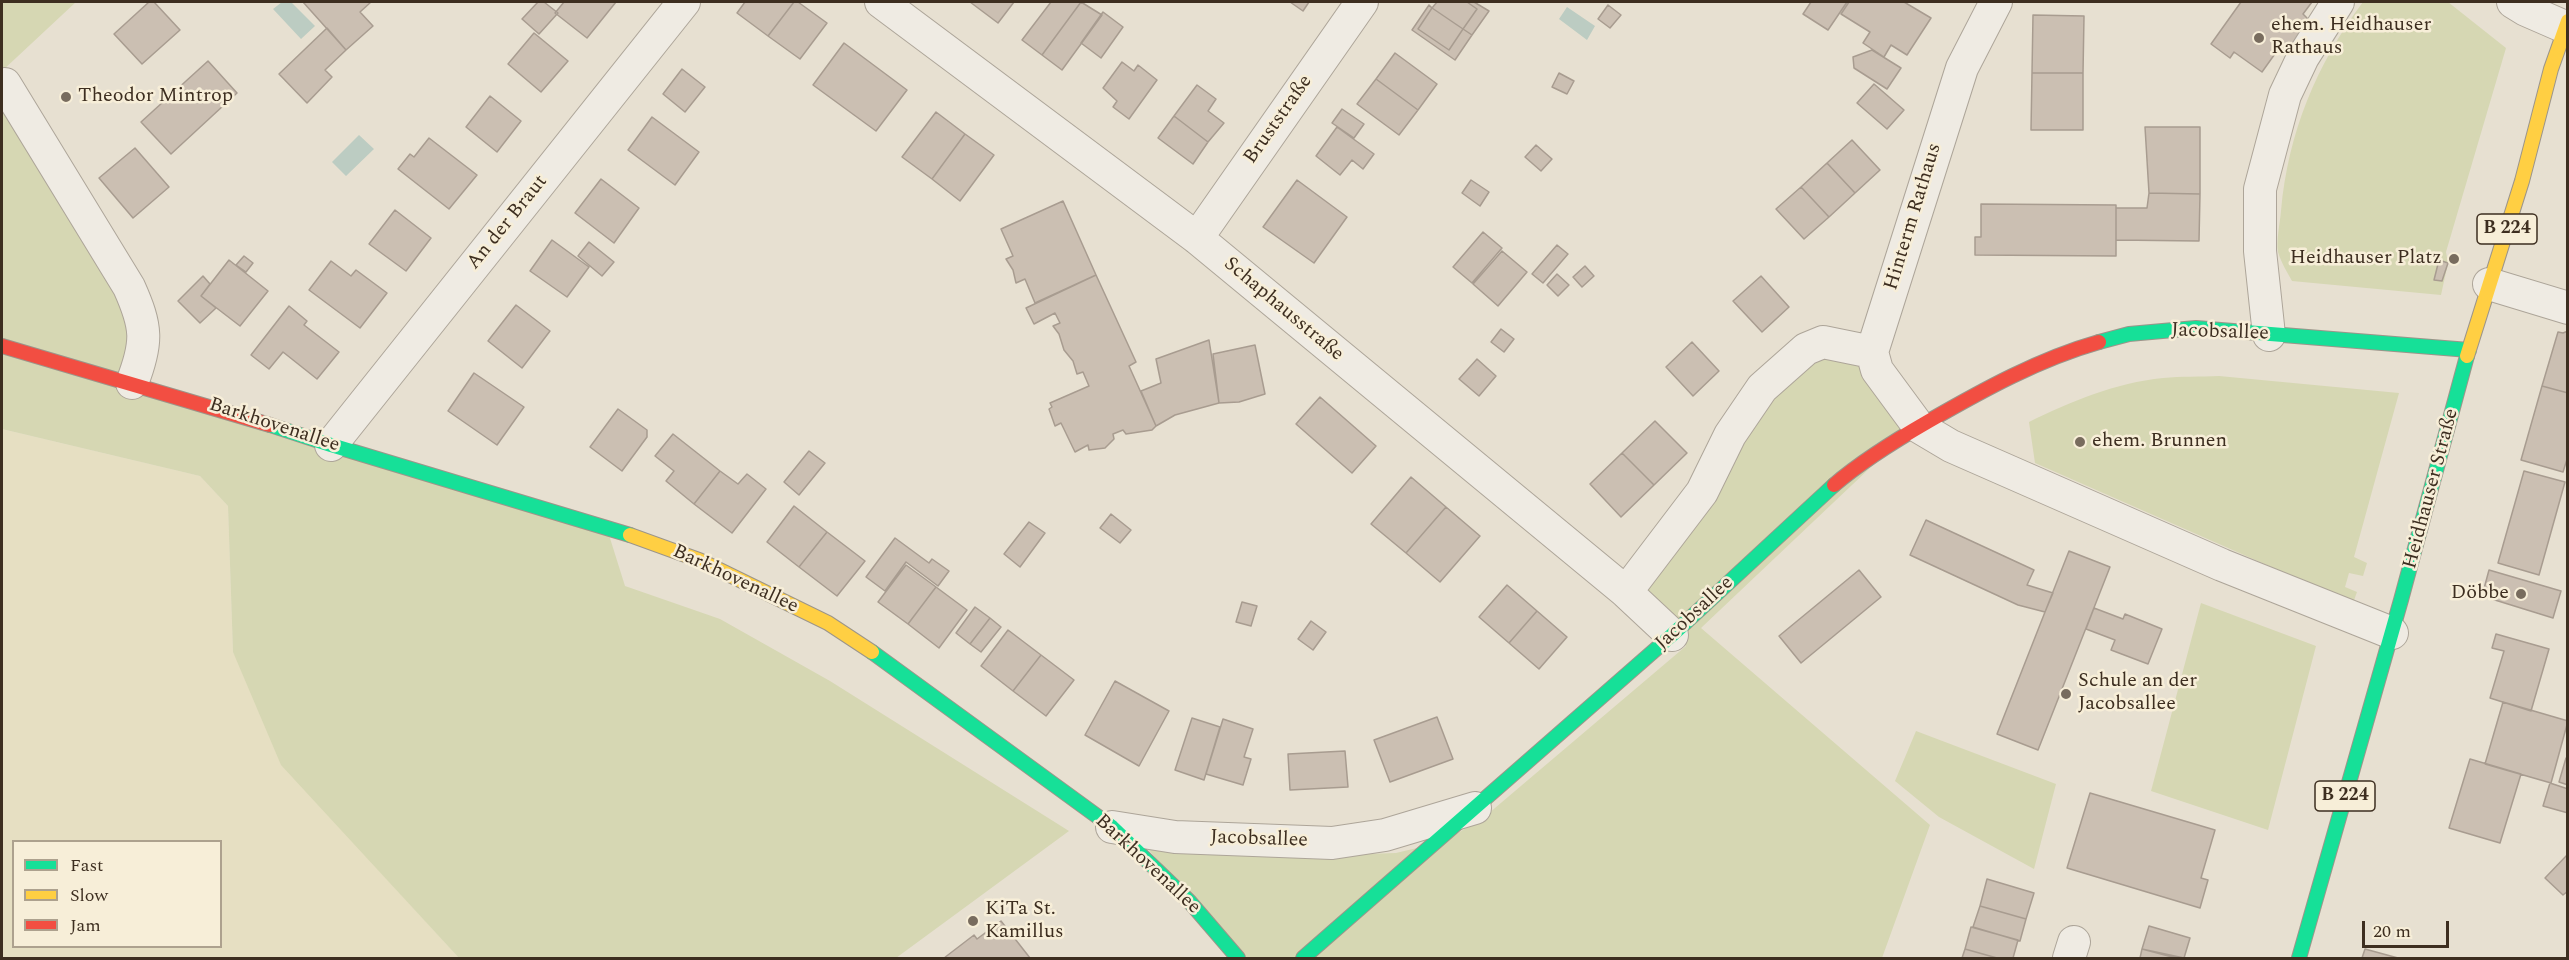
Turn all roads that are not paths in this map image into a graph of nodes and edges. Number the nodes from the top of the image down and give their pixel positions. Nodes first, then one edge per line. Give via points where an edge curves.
1 (684, 2) edge
2 (881, 2) edge
3 (1362, 2) edge
4 (1995, 2) edge
5 (2338, 2) edge
6 (2513, 2) edge
7 (2564, 40) edge
8 (5, 84) dead end
9 (1197, 238) junction
10 (2489, 284) junction
11 (2568, 309) edge
12 (2270, 335) junction
13 (2, 346) edge
14 (2469, 350) junction
15 (1872, 352) junction
16 (132, 383) junction
17 (1919, 427) junction
18 (331, 445) junction
19 (1626, 592) junction
20 (2392, 633) junction
21 (1672, 635) junction
22 (1475, 808) junction
23 (1112, 827) junction
24 (1238, 958) edge
25 (1304, 958) edge
26 (2299, 958) edge

1 - 18 street, An der Braut
2 - 9 street, Schaphausstraße
3 - 9 street, Bruststraße
4 - 15 street, Hinterm Rathaus via 1962,68
5 - 12 street via 2303,57 2285,95 2259,189 2260,251
6 - 7 street
7 - 10 street, Heidhauser Straße / B 224
8 - 16 street via 139,309 144,334 142,356
9 - 19 street, Schaphausstraße
10 - 11 street
10 - 14 street, Heidhauser Straße / B 224
12 - 14 street, Jacobsallee
12 - 17 street, Jacobsallee via 2196,328 2129,334 2069,351 1981,391
13 - 16 street, Barkhovenallee
14 - 20 street, Heidhauser Straße / B 224
15 - 17 street via 1876,370
15 - 19 street via 1822,342 1806,349 1762,388 1730,435 1702,492
16 - 18 street, Barkhovenallee
17 - 20 street via 1951,446 2205,558
17 - 21 street, Jacobsallee via 1850,471
18 - 23 street, Barkhovenallee via 609,528 699,560 828,623
19 - 21 street, Schaphausstraße
20 - 26 street, Heidhauser Straße / B 224
21 - 22 street, Jacobsallee
22 - 23 street, Jacobsallee via 1385,835 1332,843 1175,837
22 - 25 street, Jacobsallee
23 - 24 street, Barkhovenallee via 1189,901

